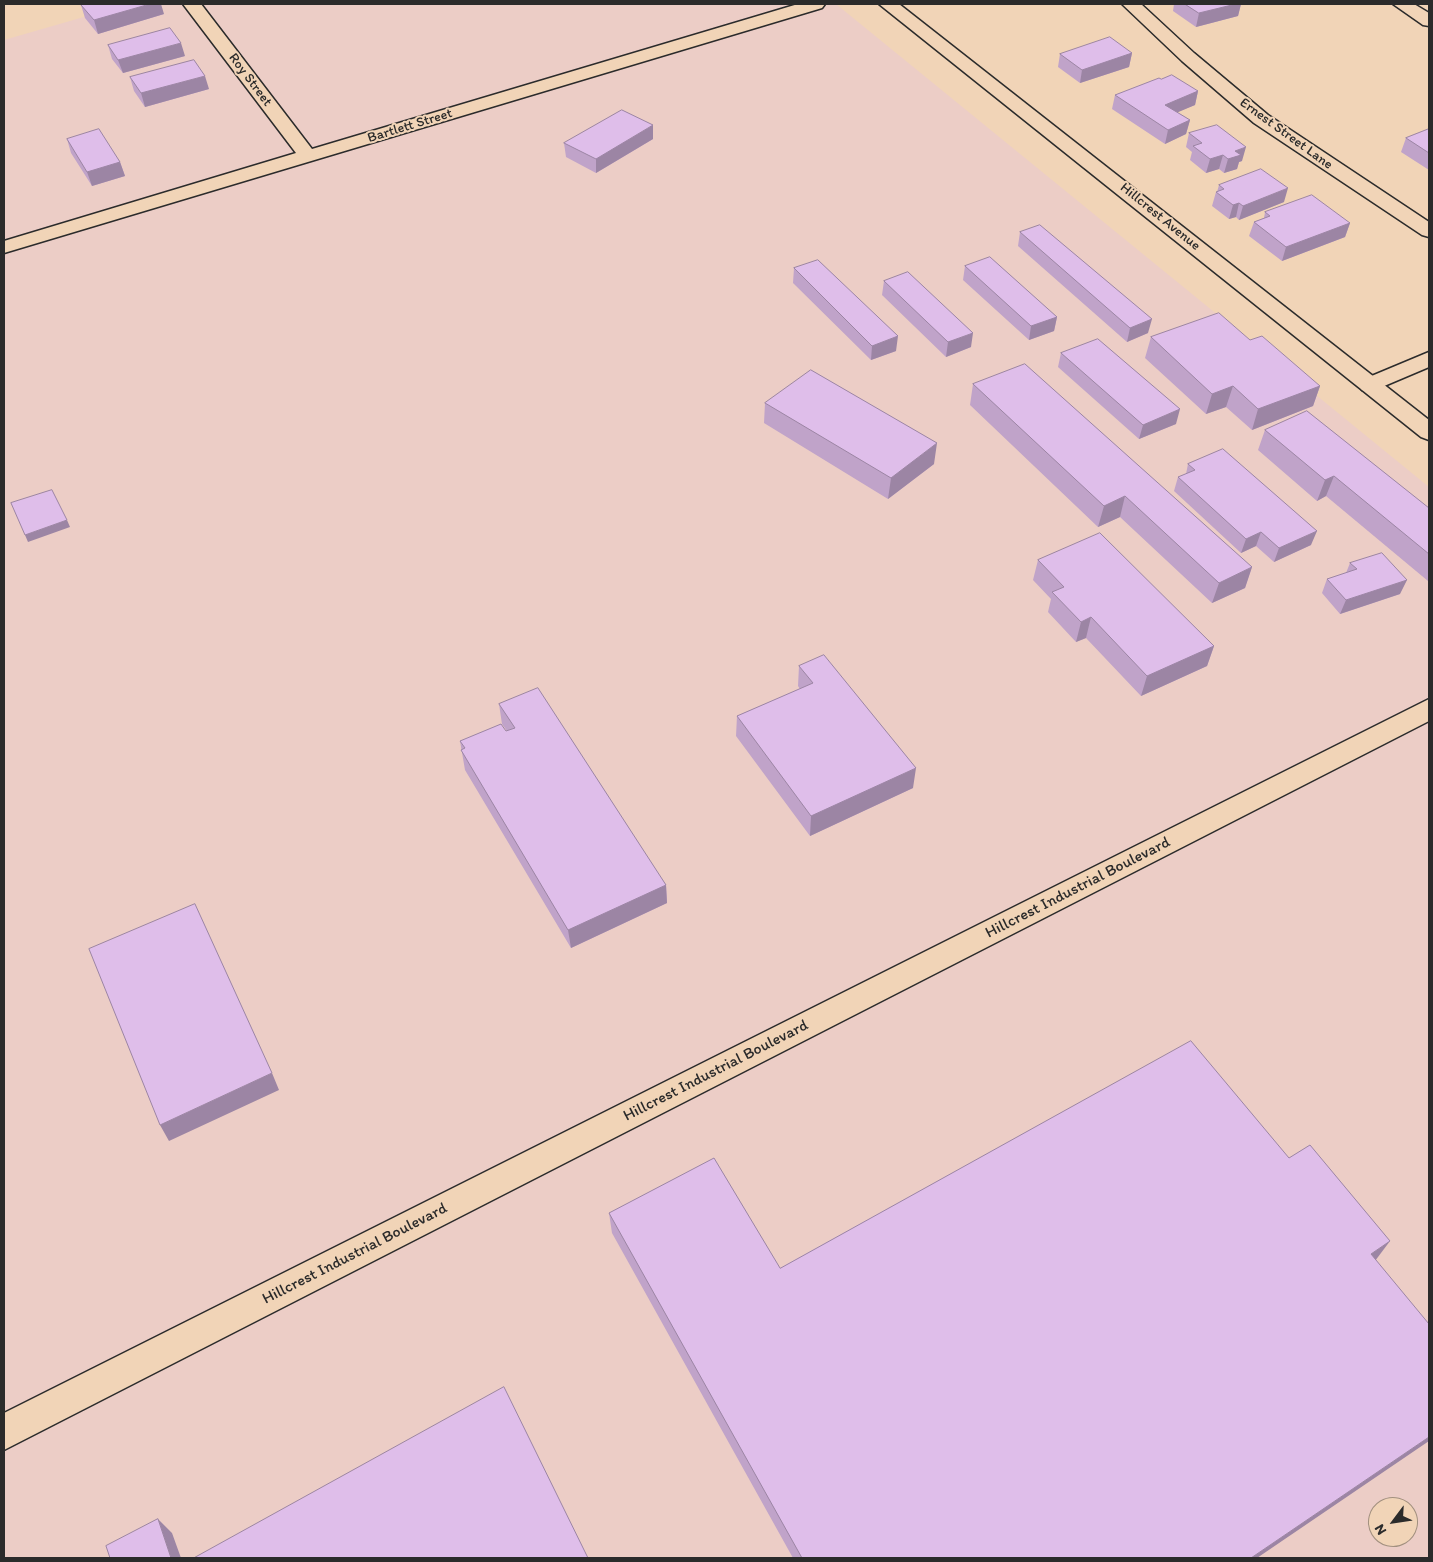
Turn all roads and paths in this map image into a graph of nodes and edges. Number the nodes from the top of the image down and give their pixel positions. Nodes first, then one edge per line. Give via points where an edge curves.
1 (192, 4) edge
2 (816, 4) edge
3 (888, 4) edge
4 (1131, 4) edge
5 (1402, 4) edge
6 (1429, 21) edge
7 (308, 156) junction
8 (1429, 231) edge
9 (4, 247) edge
10 (1429, 359) edge
11 (1370, 385) junction
12 (1429, 432) edge
13 (1429, 710) edge
14 (4, 1432) edge

1 - 7 street, Roy Street
2 - 7 street, Bartlett Street
3 - 11 street, Hillcrest Avenue
4 - 8 street, Ernest Street Lane via 1261,119
5 - 6 street
7 - 9 street, Bartlett Street
10 - 11 street
11 - 12 street, Hillcrest Avenue
13 - 14 street, Hillcrest Industrial Boulevard

